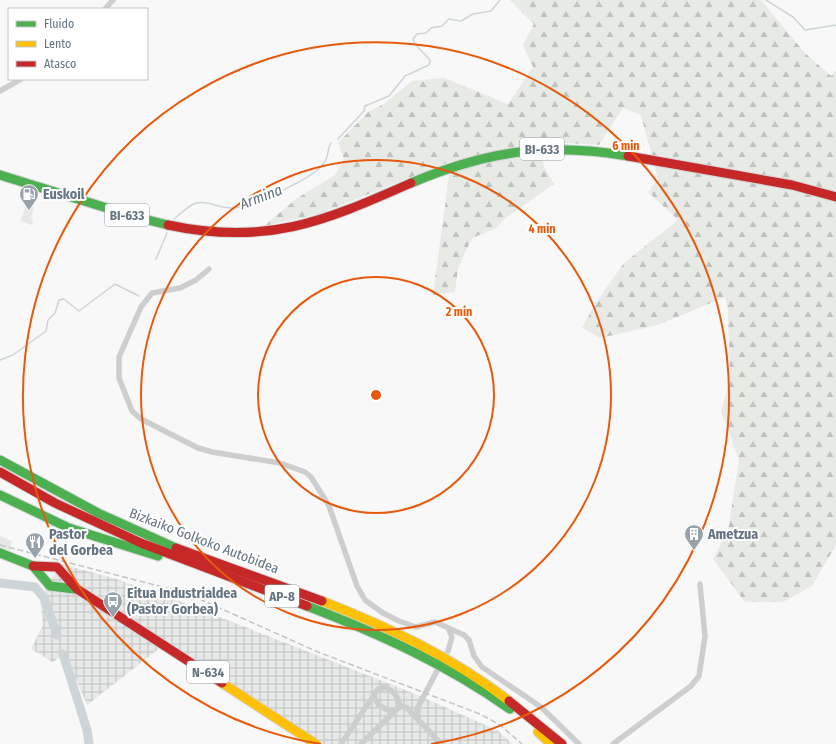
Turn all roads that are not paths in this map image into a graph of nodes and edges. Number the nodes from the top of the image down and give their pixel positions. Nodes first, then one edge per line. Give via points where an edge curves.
1 (113, 0) edge
2 (106, 8) edge
3 (19, 80) edge
4 (0, 91) edge
5 (0, 175) edge
6 (836, 197) edge
7 (209, 269) dead end
8 (1, 460) edge
9 (0, 472) edge
10 (0, 495) edge
11 (0, 553) edge
12 (33, 566) junction
13 (49, 567) junction
14 (44, 576) junction
15 (64, 576) junction
16 (230, 578) junction
17 (700, 584) dead end
18 (57, 586) junction
19 (77, 589) junction
20 (448, 628) junction
21 (464, 635) junction
22 (452, 637) junction
23 (448, 651) dead end
24 (438, 669) dead end
25 (374, 695) junction
26 (420, 703) junction
27 (400, 706) junction
28 (407, 708) junction
29 (395, 711) junction
30 (416, 717) junction
31 (316, 744) edge
32 (341, 744) edge
33 (360, 744) edge
34 (441, 744) edge
35 (551, 744) edge
36 (562, 744) edge
37 (579, 744) edge
38 (613, 744) edge

1 - 2 street
3 - 4 street
5 - 6 main road, BI-633 via 165,226 225,234 277,231 312,224 348,212 452,167 485,157 527,150 575,149 605,152 792,185
7 - 20 street via 196,280 180,288 152,293 141,307 119,357 119,378 132,411 141,419 198,448 280,463 305,472 311,477 329,506 357,586 365,600 399,622 416,626 435,622
8 - 36 main road, Bizkaiko Golkoko Autobidea / AP-8 via 39,484 121,524 195,555 347,612 420,645 493,689
9 - 16 main road, Bizkaiko Golkoko Autobidea / AP-8 via 87,519
10 - 16 main road via 69,528
11 - 12 main road, N-634
12 - 13 main road, N-634
12 - 14 main road, N-634
13 - 14 main road
13 - 15 main road, N-634 via 60,568
14 - 18 main road, N-634 via 47,584
15 - 18 main road
15 - 19 main road, N-634
16 - 35 main road, Bizkaiko Golkoko Autobidea / AP-8 via 357,626 448,668 504,705
17 - 38 street via 705,636 699,676 691,686
18 - 19 main road, N-634
19 - 31 main road, N-634
20 - 21 street
20 - 22 street
21 - 22 street
21 - 37 street via 482,667 541,706
22 - 23 street
24 - 26 street
25 - 27 street via 378,689 386,687 395,693
25 - 29 street via 381,708
25 - 32 street
26 - 28 street
26 - 30 street
27 - 28 street
27 - 29 street
28 - 30 street
29 - 33 street
30 - 34 street

